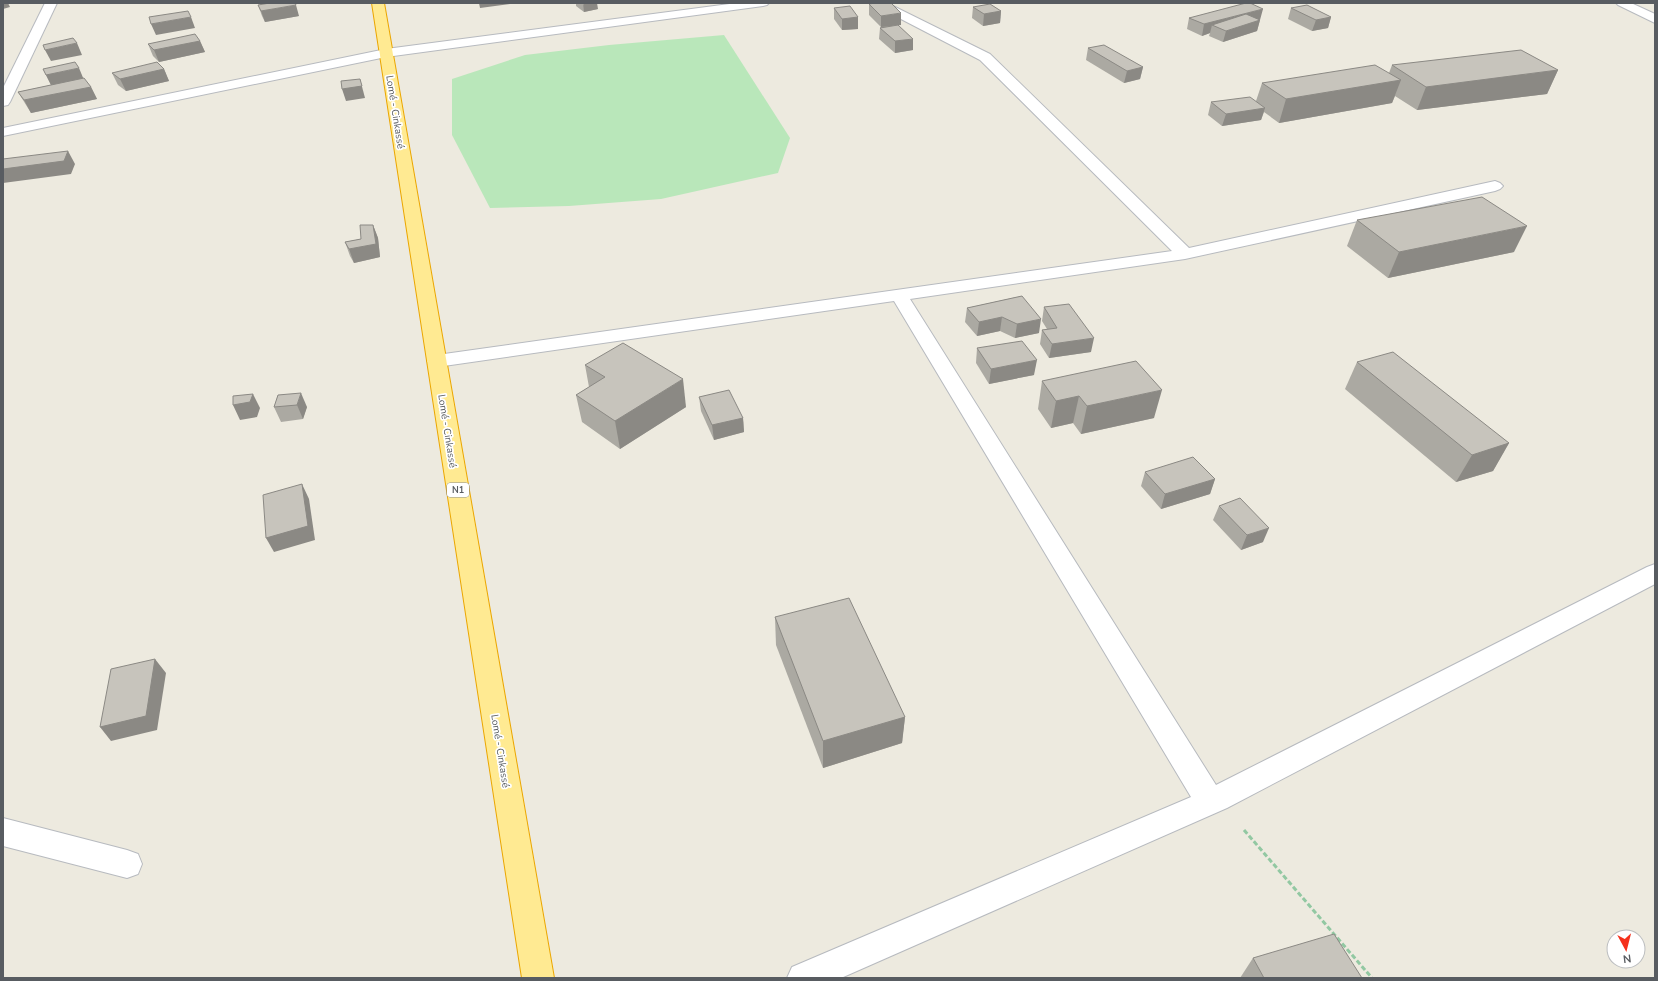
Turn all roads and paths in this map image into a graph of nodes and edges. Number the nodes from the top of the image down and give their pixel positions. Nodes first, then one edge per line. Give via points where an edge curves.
1 (51, 3) edge
2 (378, 3) edge
3 (763, 3) edge
4 (878, 3) edge
5 (1622, 3) edge
6 (1655, 19) edge
7 (386, 54) junction
8 (3, 102) edge
9 (3, 132) edge
10 (1495, 186) dead end
11 (1184, 254) junction
12 (899, 295) junction
13 (437, 361) junction
14 (1655, 573) edge
15 (1214, 801) junction
16 (3, 832) edge
17 (126, 864) dead end
18 (538, 978) edge
19 (803, 978) edge
20 (1372, 978) edge

1 - 8 street
2 - 7 highway, Lomé - Cinkassé / N1
3 - 7 street
4 - 11 street via 985,57
5 - 6 street
7 - 9 street
7 - 13 highway, Lomé - Cinkassé / N1
10 - 11 street
11 - 12 street
12 - 13 street
12 - 15 street
13 - 18 highway, Lomé - Cinkassé / N1
14 - 15 street
15 - 19 street
15 - 20 path
16 - 17 street

